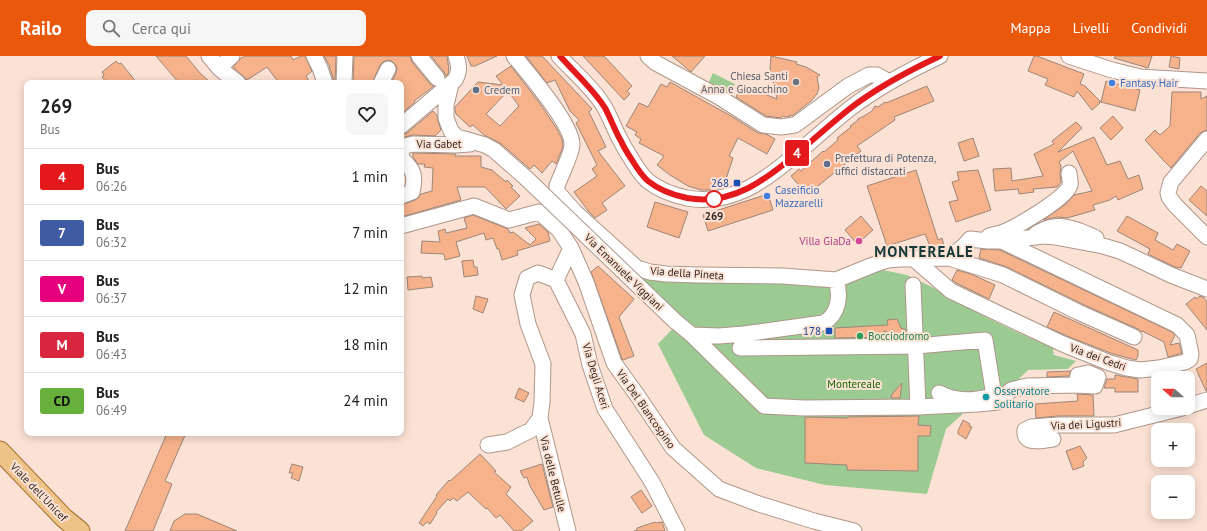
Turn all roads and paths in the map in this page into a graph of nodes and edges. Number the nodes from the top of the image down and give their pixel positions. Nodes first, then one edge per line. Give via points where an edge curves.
1 (209, 56) edge
2 (232, 56) edge
3 (314, 56) edge
4 (345, 56) edge
5 (419, 56) edge
6 (456, 56) edge
7 (514, 56) edge
8 (560, 56) edge
9 (648, 56) edge
10 (940, 56) edge
11 (1069, 56) edge
12 (219, 68) junction
13 (388, 69) dead end
14 (437, 78) dead end
15 (234, 80) edge
16 (323, 80) edge
17 (344, 80) edge
18 (382, 80) edge
19 (1207, 81) edge
20 (889, 82) junction
21 (451, 84) junction
22 (404, 122) edge
23 (1207, 139) edge
24 (478, 143) junction
25 (404, 146) edge
26 (404, 161) edge
27 (1069, 173) dead end
28 (404, 195) edge
29 (575, 212) junction
30 (404, 225) edge
31 (559, 230) junction
32 (1207, 237) edge
33 (1027, 238) junction
34 (970, 239) junction
35 (1002, 241) junction
36 (572, 248) junction
37 (1120, 251) junction
38 (949, 258) junction
39 (914, 259) junction
40 (556, 280) junction
41 (836, 280) junction
42 (913, 285) dead end
43 (1207, 289) edge
44 (692, 336) junction
45 (1134, 337) dead end
46 (916, 346) junction
47 (740, 348) dead end
48 (1076, 385) dead end
49 (939, 393) dead end
50 (1207, 400) edge
51 (1195, 404) edge
52 (918, 407) junction
53 (1154, 415) edge
54 (540, 418) junction
55 (1053, 439) dead end
56 (488, 445) dead end
57 (0, 451) edge
58 (0, 468) edge
59 (62, 531) edge
60 (80, 531) edge
61 (568, 531) edge
62 (677, 531) edge
63 (854, 531) edge

1 - 12 street
2 - 12 street
3 - 16 street
4 - 17 street
5 - 14 street
6 - 21 street via 459,70
7 - 29 street, Via della Pineta via 563,120 571,137 573,146 557,191
8 - 20 street via 600,100 621,141 647,181 663,191 694,199 712,200 754,186 783,166 849,109
9 - 20 street via 763,125 781,127 795,125 848,86 869,75 878,75
10 - 20 street
11 - 19 street via 1140,77
12 - 15 street
13 - 18 street
21 - 22 street
21 - 24 street, Via Emanuele Viggiani via 446,104 446,118 451,131 457,137
23 - 32 street via 1171,182 1168,193 1174,205
24 - 25 street, Via Gabet
24 - 44 street, Via Emanuele Viggiani, bridge via 494,150 526,178
26 - 28 street, Via Gabet via 410,166 415,183 412,192
27 - 34 street via 1070,185 1064,195 1036,214 1002,233
29 - 31 street
29 - 41 street, Via della Pineta via 637,268 650,272
30 - 31 street, Via Del Biancospino via 474,206 510,220 539,212
31 - 36 street, Via Del Biancospino
33 - 35 street
33 - 37 street via 1055,237
33 - 37 street via 1045,229 1059,226 1087,234
34 - 35 street
34 - 38 street
35 - 39 street, Via dei Cedri via 1177,326 1187,335 1190,359 1159,368 1140,370 1110,363 1038,333 951,291
36 - 40 street
36 - 63 street, Via Del Biancospino via 614,362 672,448 719,489 759,504
37 - 43 street via 1171,276
38 - 39 street
38 - 45 street via 1003,275
39 - 41 street via 888,260
40 - 54 street, Via delle Betulle via 538,273 532,275 527,278 522,295 528,324 543,364
40 - 62 street, Via Degli Aceri via 583,334 590,365 605,409 652,482
41 - 44 street via 838,302 832,317 824,323 744,334
42 - 46 street
44 - 52 street, Via Emanuele Viggiani via 764,406
46 - 47 street
46 - 49 street via 985,340 994,396 963,400
46 - 52 street
48 - 52 street, Via Emanuele Viggiani via 1027,386 1011,390 998,402
50 - 51 street
53 - 55 street, Via dei Ligustri via 1114,425 1058,425 1031,427 1025,430 1025,436 1031,441
54 - 56 street, Via delle Betulle via 531,430 507,442
54 - 61 street, Via delle Betulle
57 - 60 main road, Viale dell'Unicef via 64,518
58 - 59 main road, Viale dell'Unicef

